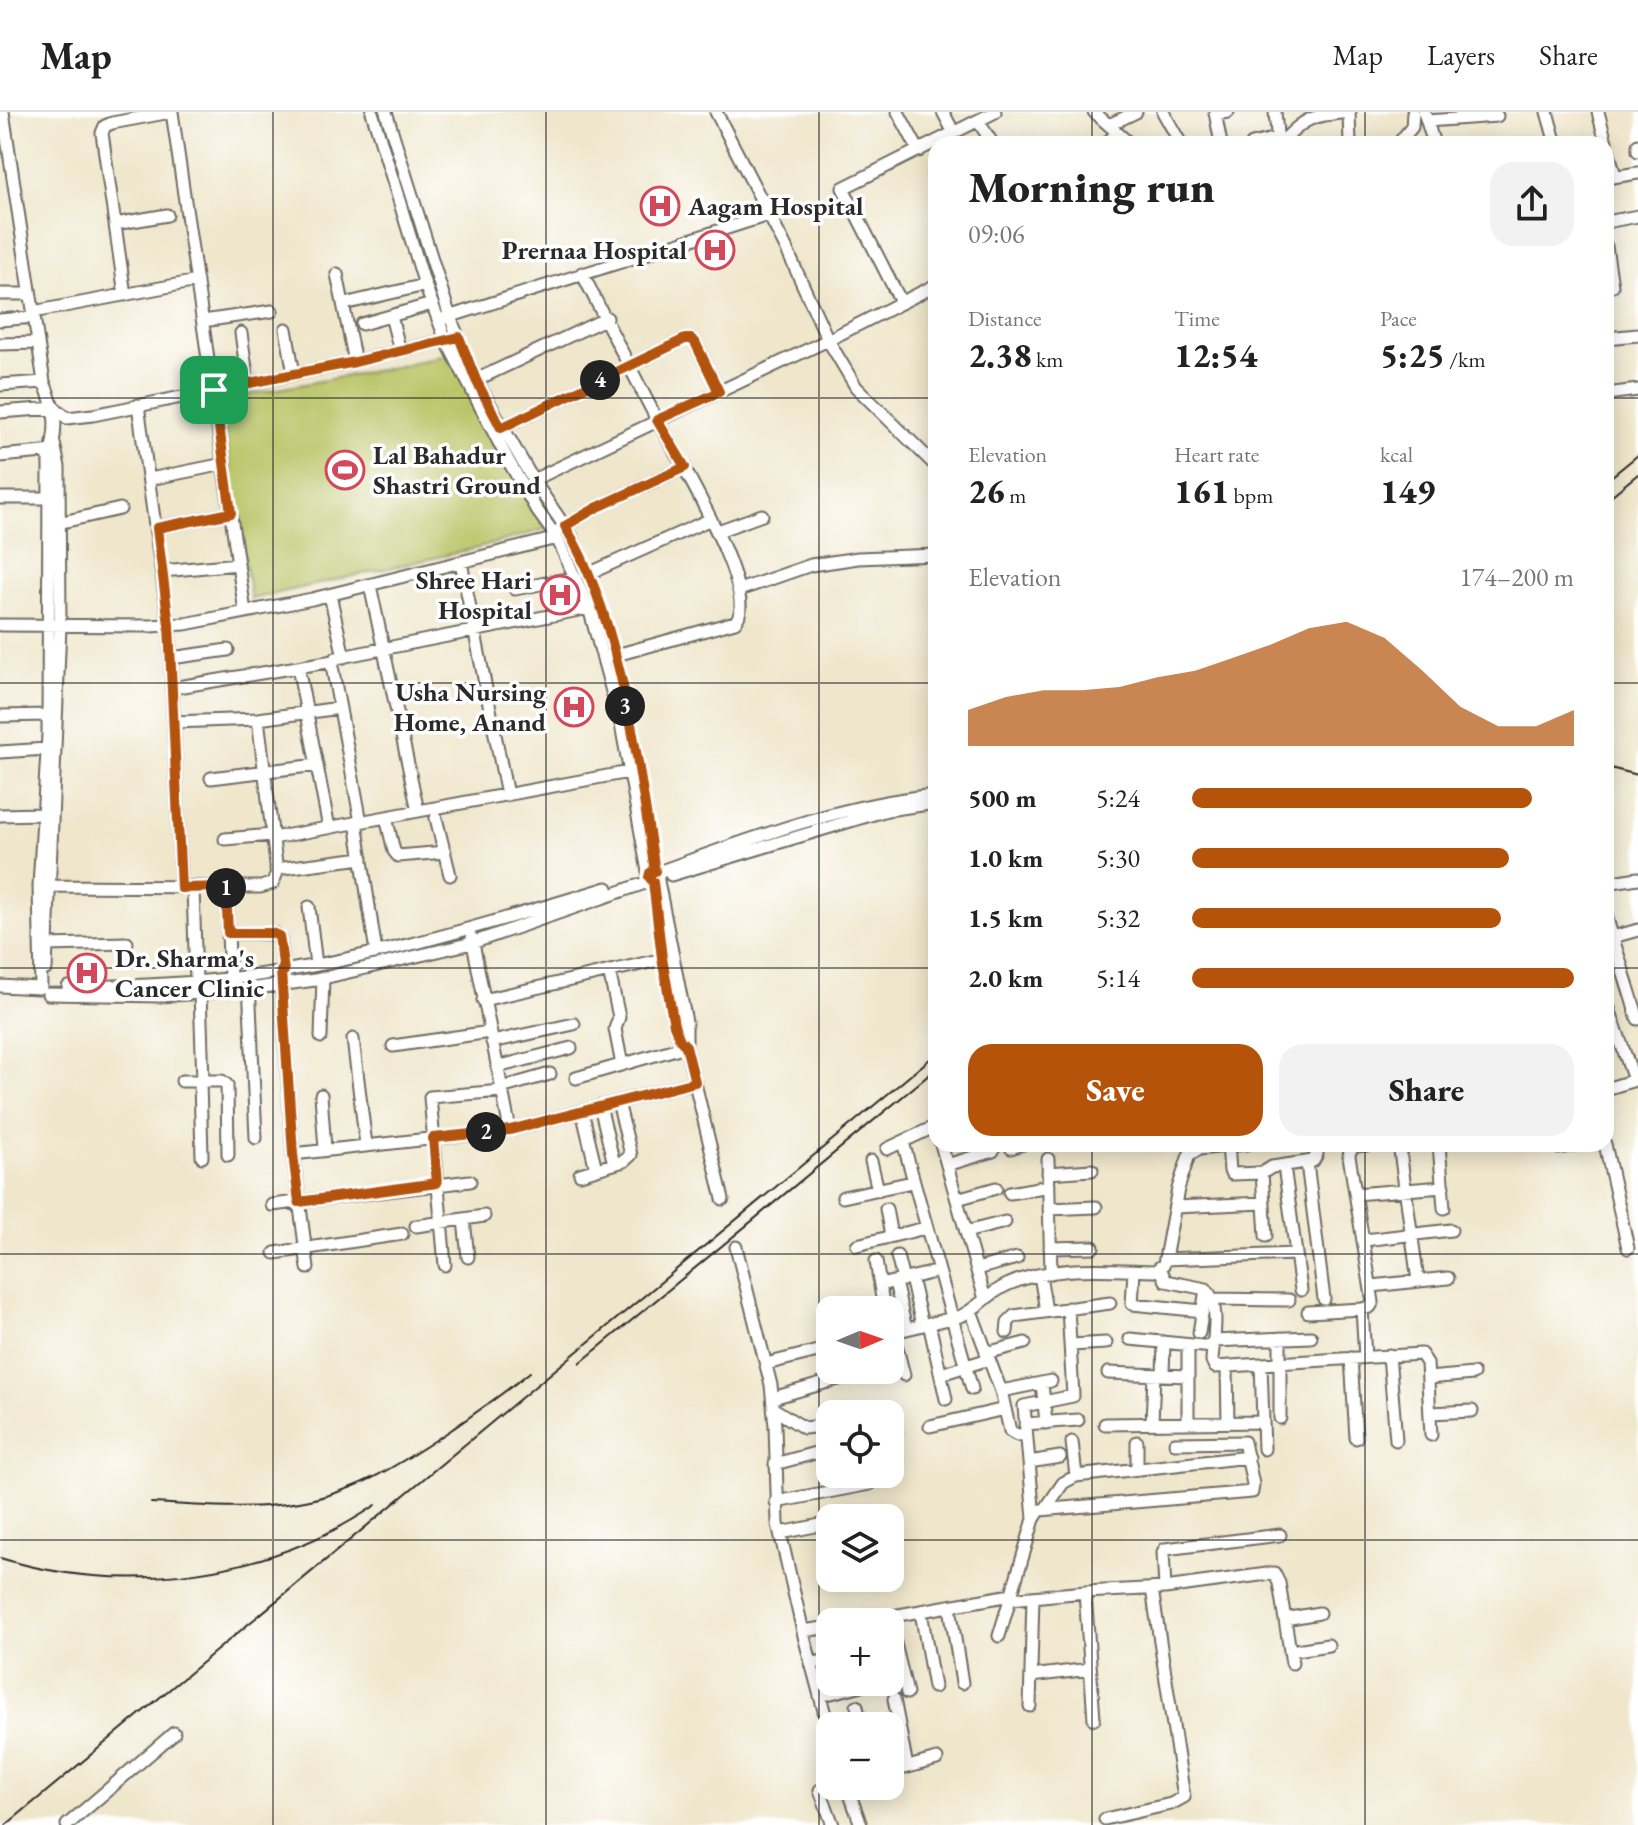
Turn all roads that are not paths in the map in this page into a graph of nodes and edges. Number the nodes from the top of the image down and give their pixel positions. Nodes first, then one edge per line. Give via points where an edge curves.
1 (171, 112) edge
2 (372, 112) edge
3 (386, 112) edge
4 (716, 112) edge
5 (898, 112) edge
6 (943, 112) edge
7 (995, 112) edge
8 (1094, 112) edge
9 (1136, 112) edge
10 (1163, 112) edge
11 (1228, 112) edge
12 (1275, 112) edge
13 (1349, 112) edge
14 (1413, 112) edge
15 (1547, 112) edge
16 (1598, 112) edge
17 (1215, 113) edge
18 (1426, 116) edge
19 (1497, 116) dead end
20 (2, 118) edge
21 (978, 121) junction
22 (1113, 129) junction
23 (954, 133) junction
24 (948, 136) edge
25 (988, 136) edge
26 (1109, 136) edge
27 (1121, 136) edge
28 (1176, 136) edge
29 (1219, 136) edge
30 (1277, 136) edge
31 (1285, 136) edge
32 (1350, 136) edge
33 (1405, 136) edge
34 (1432, 136) edge
35 (1554, 136) edge
36 (1603, 136) edge
37 (928, 146) edge
38 (919, 151) junction
39 (6, 168) edge
40 (1638, 173) edge
41 (1614, 177) edge
42 (167, 215) dead end
43 (768, 215) junction
44 (1638, 216) edge
45 (1614, 220) edge
46 (115, 224) junction
47 (582, 273) junction
48 (337, 274) dead end
49 (197, 281) junction
50 (425, 285) junction
51 (928, 289) edge
52 (0, 294) edge
53 (30, 294) junction
54 (125, 295) junction
55 (901, 302) junction
56 (344, 304) junction
57 (432, 304) junction
58 (272, 311) dead end
59 (33, 314) junction
60 (391, 316) junction
61 (607, 318) junction
62 (444, 319) junction
63 (0, 320) edge
64 (203, 321) junction
65 (362, 324) dead end
66 (286, 329) dead end
67 (241, 333) dead end
68 (1638, 335) edge
69 (1614, 337) edge
70 (452, 338) junction
71 (828, 340) junction
72 (38, 343) junction
73 (0, 344) edge
74 (400, 351) junction
75 (355, 362) junction
76 (629, 366) junction
77 (294, 374) junction
78 (476, 380) junction
79 (44, 382) junction
80 (248, 383) junction
81 (0, 385) edge
82 (214, 390) junction
83 (1638, 390) edge
84 (719, 392) junction
85 (1614, 393) edge
86 (138, 405) junction
87 (55, 408) junction
88 (0, 412) edge
89 (657, 420) junction
90 (501, 428) junction
91 (54, 448) junction
92 (0, 456) edge
93 (928, 458) edge
94 (224, 464) junction
95 (685, 467) junction
96 (150, 479) junction
97 (533, 480) junction
98 (0, 498) edge
99 (50, 498) junction
100 (120, 509) dead end
101 (231, 513) junction
102 (762, 515) dead end
103 (711, 519) junction
104 (58, 523) junction
105 (565, 526) junction
106 (157, 528) junction
107 (718, 531) junction
108 (555, 535) junction
109 (928, 555) edge
110 (461, 562) junction
111 (238, 564) junction
112 (163, 571) junction
113 (582, 575) junction
114 (370, 585) junction
115 (515, 589) dead end
116 (739, 590) junction
117 (330, 595) junction
118 (589, 608) junction
119 (245, 612) junction
120 (0, 625) edge
121 (169, 625) junction
122 (55, 626) junction
123 (475, 631) junction
124 (384, 649) junction
125 (228, 650) dead end
126 (610, 656) junction
127 (171, 658) junction
128 (338, 659) junction
129 (298, 667) junction
130 (172, 688) junction
131 (340, 708) junction
132 (307, 712) junction
133 (48, 715) junction
134 (0, 716) edge
135 (258, 719) junction
136 (174, 722) junction
137 (47, 749) junction
138 (0, 752) edge
139 (317, 765) junction
140 (634, 771) junction
141 (263, 772) junction
142 (211, 778) dead end
143 (507, 795) junction
144 (928, 796) edge
145 (928, 804) edge
146 (418, 811) junction
147 (42, 814) junction
148 (0, 815) edge
149 (386, 817) junction
150 (436, 818) dead end
151 (359, 822) junction
152 (329, 828) junction
153 (272, 836) junction
154 (225, 839) dead end
155 (445, 852) junction
156 (362, 858) junction
157 (276, 869) junction
158 (450, 875) dead end
159 (654, 877) junction
160 (1638, 878) edge
161 (1614, 882) edge
162 (45, 886) junction
163 (226, 887) junction
164 (187, 888) junction
165 (309, 907) dead end
166 (471, 930) junction
167 (1638, 930) edge
168 (228, 933) junction
169 (1614, 937) edge
170 (1614, 940) edge
171 (127, 943) dead end
172 (472, 943) junction
173 (48, 945) junction
174 (376, 952) junction
175 (667, 958) junction
176 (316, 965) junction
177 (282, 971) junction
178 (609, 971) junction
179 (249, 976) junction
180 (323, 978) junction
181 (230, 979) junction
182 (282, 985) junction
183 (0, 986) edge
184 (198, 987) junction
185 (43, 989) junction
186 (249, 989) junction
187 (1634, 992) edge
188 (0, 994) edge
189 (483, 1000) junction
190 (1638, 1019) edge
191 (1614, 1021) edge
192 (574, 1024) dead end
193 (321, 1037) dead end
194 (491, 1037) junction
195 (353, 1039) dead end
196 (393, 1046) dead end
197 (686, 1046) junction
198 (571, 1048) dead end
199 (622, 1065) junction
200 (497, 1067) junction
201 (550, 1074) dead end
202 (576, 1078) dead end
203 (1636, 1079) edge
204 (182, 1081) dead end
205 (202, 1081) junction
206 (695, 1082) junction
207 (1614, 1086) edge
208 (501, 1089) junction
209 (321, 1095) dead end
210 (618, 1102) junction
211 (600, 1106) junction
212 (582, 1111) junction
213 (510, 1130) junction
214 (928, 1130) edge
215 (256, 1138) dead end
216 (433, 1138) junction
217 (903, 1142) junction
218 (366, 1145) junction
219 (325, 1149) junction
220 (887, 1149) dead end
221 (943, 1152) edge
222 (990, 1152) edge
223 (1188, 1152) edge
224 (1228, 1152) edge
225 (1316, 1152) edge
226 (1350, 1152) edge
227 (1400, 1152) edge
228 (1440, 1152) edge
229 (1607, 1152) edge
230 (293, 1154) junction
231 (228, 1155) dead end
232 (202, 1157) dead end
233 (1048, 1159) dead end
234 (871, 1161) dead end
235 (1307, 1163) junction
236 (614, 1164) junction
237 (947, 1165) junction
238 (1284, 1166) junction
239 (596, 1169) junction
240 (1092, 1170) dead end
241 (1262, 1173) junction
242 (580, 1174) dead end
243 (1049, 1180) junction
244 (470, 1181) dead end
245 (912, 1182) junction
246 (437, 1183) junction
247 (1443, 1187) junction
248 (996, 1188) dead end
249 (878, 1190) junction
250 (1406, 1191) junction
251 (1010, 1193) dead end
252 (1355, 1194) junction
253 (843, 1197) dead end
254 (723, 1199) dead end
255 (957, 1199) junction
256 (299, 1202) junction
257 (1264, 1203) junction
258 (272, 1205) dead end
259 (1096, 1207) dead end
260 (1175, 1207) junction
261 (1444, 1208) dead end
262 (886, 1209) dead end
263 (1049, 1209) junction
264 (484, 1216) dead end
265 (464, 1220) junction
266 (1005, 1222) dead end
267 (441, 1223) junction
268 (416, 1226) dead end
269 (925, 1228) junction
270 (1451, 1230) dead end
271 (966, 1232) junction
272 (402, 1234) dead end
273 (1412, 1235) junction
274 (891, 1236) junction
275 (1266, 1236) dead end
276 (1364, 1240) junction
277 (857, 1245) dead end
278 (736, 1247) dead end
279 (1093, 1247) dead end
280 (305, 1248) junction
281 (1050, 1248) junction
282 (1628, 1248) dead end
283 (275, 1253) dead end
284 (1296, 1254) junction
285 (897, 1256) dead end
286 (468, 1257) dead end
287 (1017, 1258) dead end
288 (876, 1261) dead end
289 (1162, 1264) junction
290 (445, 1265) dead end
291 (308, 1268) dead end
292 (977, 1269) junction
293 (939, 1271) junction
294 (1134, 1271) junction
295 (1045, 1274) junction
296 (1448, 1278) dead end
297 (903, 1280) junction
298 (1418, 1281) junction
299 (880, 1285) junction
300 (1372, 1286) junction
301 (1301, 1290) dead end
302 (1209, 1294) junction
303 (882, 1296) edge
304 (985, 1299) junction
305 (1324, 1299) dead end
306 (1289, 1300) dead end
307 (1110, 1303) dead end
308 (1068, 1308) junction
309 (1362, 1309) junction
310 (971, 1311) junction
311 (1046, 1311) junction
312 (1203, 1311) junction
313 (1308, 1312) dead end
314 (950, 1318) junction
315 (926, 1324) junction
316 (906, 1329) joint
317 (1007, 1332) dead end
318 (1199, 1333) dead end
319 (1311, 1337) dead end
320 (1280, 1338) junction
321 (1130, 1339) dead end
322 (1164, 1342) junction
323 (1025, 1343) dead end
324 (1106, 1343) dead end
325 (1213, 1344) junction
326 (1071, 1345) junction
327 (1188, 1345) junction
328 (816, 1352) edge
329 (1389, 1355) junction
330 (988, 1356) junction
331 (1365, 1357) junction
332 (1351, 1358) junction
333 (766, 1364) junction
334 (1280, 1364) junction
335 (1261, 1365) junction
336 (965, 1366) junction
337 (1227, 1367) junction
338 (1108, 1373) dead end
339 (941, 1374) junction
340 (1473, 1374) dead end
341 (1158, 1375) junction
342 (1188, 1376) junction
343 (1428, 1378) junction
344 (829, 1384) edge
345 (972, 1389) dead end
346 (1001, 1391) junction
347 (946, 1399) dead end
348 (1044, 1402) junction
349 (773, 1404) junction
350 (1005, 1409) junction
351 (1472, 1411) dead end
352 (1430, 1413) junction
353 (1280, 1418) dead end
354 (1078, 1420) dead end
355 (1188, 1422) junction
356 (1228, 1422) junction
357 (1263, 1422) junction
358 (1046, 1423) junction
359 (1152, 1423) junction
360 (1105, 1424) dead end
361 (930, 1426) dead end
362 (816, 1427) edge
363 (1026, 1429) junction
364 (1431, 1435) dead end
365 (1356, 1438) dead end
366 (1396, 1440) dead end
367 (1072, 1442) dead end
368 (1137, 1442) dead end
369 (1175, 1443) dead end
370 (1264, 1449) dead end
371 (816, 1453) edge
372 (1060, 1457) dead end
373 (1248, 1457) junction
374 (1029, 1462) junction
375 (775, 1464) junction
376 (1137, 1469) junction
377 (1076, 1476) junction
378 (849, 1488) edge
379 (776, 1502) junction
380 (1046, 1508) junction
381 (1034, 1519) junction
382 (816, 1526) edge
383 (781, 1533) junction
384 (1280, 1535) dead end
385 (1165, 1588) junction
386 (1152, 1589) junction
387 (1085, 1592) junction
388 (1010, 1597) junction
389 (1033, 1597) junction
390 (950, 1607) junction
391 (921, 1612) junction
392 (1319, 1613) dead end
393 (904, 1617) edge
394 (1285, 1619) junction
395 (816, 1629) edge
396 (803, 1631) junction
397 (999, 1636) dead end
398 (1328, 1645) dead end
399 (816, 1663) edge
400 (811, 1664) junction
401 (1090, 1669) junction
402 (1031, 1676) junction
403 (816, 1682) edge
404 (962, 1683) dead end
405 (934, 1687) dead end
406 (904, 1688) edge
407 (907, 1693) dead end
408 (820, 1696) edge
409 (894, 1699) dead end
410 (857, 1706) dead end
411 (1030, 1706) dead end
412 (824, 1712) edge
413 (858, 1712) edge
414 (1094, 1719) dead end
415 (174, 1733) dead end
416 (937, 1759) dead end
417 (907, 1767) junction
418 (904, 1768) edge
419 (824, 1800) edge
420 (852, 1800) edge
421 (1105, 1819) dead end
422 (67, 1825) edge
423 (833, 1825) edge
424 (861, 1825) edge

1 - 46 street via 105,126
1 - 49 street
2 - 50 street
3 - 62 street
4 - 43 street
5 - 38 street
6 - 23 street
7 - 21 street
8 - 22 street
9 - 22 street
10 - 28 street
11 - 17 street
12 - 30 street
13 - 31 street via 1316,115
13 - 32 street
14 - 33 street via 1412,127
15 - 35 street
16 - 36 street
17 - 29 street
18 - 19 street
18 - 34 street
20 - 39 street
21 - 23 street
21 - 25 street
22 - 26 street
22 - 27 street
23 - 24 street
37 - 38 street
38 - 55 street via 843,188
39 - 53 street
40 - 41 street
42 - 46 street
43 - 47 street
43 - 71 street
44 - 45 street
46 - 54 street
47 - 61 street
47 - 62 street
48 - 56 street
49 - 54 street
49 - 64 street
50 - 56 street
50 - 57 street
51 - 55 street
52 - 53 street
53 - 59 street
54 - 59 street
55 - 71 street
56 - 75 street
57 - 60 street
57 - 62 street
58 - 64 street
59 - 63 street
59 - 72 street
60 - 65 street
60 - 74 street
61 - 76 street
61 - 78 street
62 - 70 street
64 - 82 street
66 - 77 street
67 - 80 street
68 - 69 street
70 - 74 street
70 - 78 street
70 - 108 street via 509,462
71 - 84 street
71 - 93 street via 856,387
72 - 73 street
72 - 79 street
74 - 75 street
75 - 77 street
76 - 84 street via 691,339
76 - 89 street
76 - 90 street
77 - 80 street
78 - 90 street
79 - 81 street
79 - 87 street
80 - 82 street
82 - 86 street
82 - 94 street
83 - 85 street
84 - 89 street
86 - 87 street via 67,418
86 - 96 street
87 - 88 street
87 - 91 street
89 - 95 street
89 - 97 street
90 - 97 street
91 - 92 street
91 - 99 street via 49,460
91 - 104 street
94 - 96 street
94 - 101 street
95 - 103 street
95 - 105 street
96 - 106 street
97 - 105 street
98 - 99 street
99 - 122 street
100 - 104 street
101 - 106 street
101 - 111 street
102 - 107 street
103 - 107 street
103 - 113 street
104 - 122 street
105 - 108 street
105 - 113 street
106 - 112 street
107 - 116 street
108 - 110 street
108 - 113 street
109 - 116 street via 811,565
110 - 114 street
110 - 123 street
111 - 112 street
111 - 119 street
112 - 121 street
113 - 115 street
113 - 118 street
113 - 126 street
114 - 117 street
114 - 124 street
116 - 126 street via 740,615 735,622
117 - 119 street
117 - 128 street
118 - 123 street
118 - 126 street
119 - 121 street
120 - 122 street
121 - 122 street
121 - 127 street
122 - 133 street
122 - 162 street
123 - 124 street
123 - 143 street
124 - 128 street
124 - 146 street
125 - 127 street
126 - 140 street
127 - 130 street
128 - 129 street
128 - 131 street
129 - 130 street
129 - 132 street
130 - 136 street
131 - 132 street
131 - 151 street
132 - 135 street
132 - 139 street
133 - 134 street
133 - 137 street
135 - 136 street
135 - 141 street
136 - 164 street
137 - 138 street
137 - 147 street
139 - 141 street
139 - 152 street
140 - 143 street
140 - 159 street
141 - 142 street
141 - 153 street
143 - 146 street
144 - 159 street via 804,822
145 - 159 street via 887,810
146 - 149 street
147 - 148 street
147 - 162 street
149 - 151 street
149 - 155 street via 398,856
150 - 155 street
151 - 152 street
151 - 156 street
152 - 153 street
153 - 154 street
153 - 157 street
155 - 158 street
156 - 157 street
156 - 174 street
157 - 163 street via 270,885
159 - 166 street
159 - 172 street
159 - 175 street
160 - 161 street
162 - 164 street
162 - 173 street
162 - 185 street
163 - 164 street
163 - 168 street
164 - 184 street
165 - 176 street
166 - 172 street
166 - 174 street
167 - 169 street
168 - 177 street via 276,934
168 - 181 street
170 - 187 street
171 - 173 street
172 - 180 street
172 - 189 street
173 - 185 street
174 - 176 street
175 - 178 street
175 - 197 street via 674,1025
176 - 177 street
177 - 179 street
177 - 182 street
178 - 189 street
178 - 199 street
179 - 181 street
179 - 186 street
180 - 182 street
180 - 193 street
181 - 184 street
182 - 186 street
182 - 230 street
183 - 185 street
184 - 185 street
184 - 186 street
184 - 205 street
185 - 188 street
186 - 215 street
187 - 190 street
189 - 194 street
191 - 203 street
192 - 194 street
194 - 196 street
194 - 200 street
195 - 218 street
197 - 199 street
197 - 206 street
198 - 200 street
199 - 202 street
200 - 208 street
201 - 208 street
203 - 207 street
204 - 205 street
205 - 231 street via 227,1085
205 - 232 street
206 - 210 street
206 - 254 street
208 - 213 street
208 - 216 street via 430,1097
209 - 219 street
210 - 211 street
210 - 236 street via 631,1155
211 - 212 street
211 - 236 street
212 - 213 street
212 - 239 street
213 - 216 street
214 - 217 street
216 - 218 street
216 - 246 street
217 - 220 street
217 - 245 street
218 - 219 street
219 - 230 street
221 - 237 street
222 - 237 street
223 - 260 street
224 - 241 street via 1230,1173
225 - 235 street via 1316,1159
226 - 252 street
227 - 250 street
228 - 247 street
229 - 282 street
230 - 256 street
233 - 243 street
234 - 249 street
235 - 238 street
235 - 305 street
236 - 239 street
237 - 255 street
238 - 241 street
238 - 284 street
239 - 242 street
240 - 243 street
241 - 257 street
243 - 251 street
243 - 263 street
244 - 246 street
245 - 249 street
245 - 269 street
246 - 256 street
246 - 267 street
247 - 250 street
247 - 261 street
248 - 255 street
249 - 253 street
250 - 252 street
250 - 273 street
252 - 276 street
255 - 271 street
256 - 258 street
256 - 280 street
257 - 260 street
257 - 275 street
259 - 263 street
260 - 289 street
262 - 274 street
263 - 281 street
264 - 265 street
265 - 267 street
265 - 286 street
266 - 271 street
267 - 268 street
267 - 290 street
269 - 274 street
269 - 293 street
270 - 273 street
271 - 292 street
272 - 280 street
273 - 276 street
273 - 298 street
274 - 277 street
276 - 300 street
278 - 333 street
279 - 281 street
280 - 283 street
280 - 291 street
281 - 295 street
284 - 289 street
284 - 301 street
285 - 297 street
287 - 292 street
288 - 299 street
289 - 294 street via 1155,1271
289 - 302 street via 1166,1281
292 - 304 street
293 - 297 street
293 - 314 street
294 - 295 street
294 - 312 street via 1132,1304
295 - 304 street via 1005,1285
295 - 311 street
296 - 298 street
297 - 299 street
297 - 315 street
297 - 316 street
298 - 300 street
299 - 303 street
300 - 309 street via 1373,1302
302 - 306 street
302 - 312 street
302 - 325 street
304 - 310 street
307 - 308 street
308 - 311 street
308 - 326 street
309 - 313 street
309 - 331 street
310 - 314 street
310 - 330 street
311 - 317 street via 1014,1316
312 - 318 street
314 - 315 street
314 - 336 street
315 - 316 street
315 - 339 street
319 - 320 street
320 - 325 street
320 - 334 street
321 - 322 street
322 - 327 street
322 - 341 street
323 - 330 street
324 - 326 street
325 - 327 street
325 - 337 street via 1213,1365
326 - 348 street via 1073,1396
327 - 342 street
328 - 333 street
329 - 331 street
329 - 343 street via 1421,1354
329 - 366 street
330 - 336 street
330 - 346 street
331 - 332 street
332 - 334 street
332 - 365 street
333 - 349 street
334 - 335 street
334 - 353 street
335 - 337 street
335 - 357 street
336 - 339 street
336 - 345 street
337 - 356 street
338 - 341 street
339 - 347 street
340 - 343 street
341 - 342 street
341 - 359 street
342 - 355 street
343 - 352 street
344 - 349 street
346 - 348 street via 1046,1382
346 - 350 street
348 - 358 street
348 - 363 street via 1025,1404
349 - 362 street via 804,1428
349 - 375 street
350 - 361 street
350 - 363 street via 1010,1431 1017,1435
351 - 352 street
352 - 364 street
354 - 358 street
355 - 356 street
355 - 359 street
356 - 357 street
357 - 370 street
358 - 363 street
359 - 360 street
363 - 374 street
367 - 377 street
368 - 376 street
369 - 373 street via 1240,1441
371 - 375 street
372 - 374 street
373 - 376 street
373 - 380 street via 1253,1484 1248,1494
374 - 381 street
375 - 379 street
376 - 377 street
377 - 380 street via 1063,1483
378 - 379 street
379 - 383 street
380 - 381 street
381 - 388 street
382 - 383 street
383 - 396 street
384 - 385 street via 1165,1549
385 - 386 street
385 - 394 street via 1274,1573
386 - 387 street
386 - 421 street via 1184,1797
387 - 389 street
387 - 401 street
388 - 389 street
388 - 390 street
388 - 397 street
389 - 402 street
390 - 391 street
390 - 404 street
391 - 393 street
391 - 405 street
392 - 394 street
394 - 398 street via 1291,1657
395 - 396 street
396 - 400 street
399 - 400 street
400 - 403 street
401 - 402 street
401 - 414 street
402 - 411 street
406 - 407 street
408 - 412 street
409 - 417 street
410 - 413 street
415 - 422 street
416 - 417 street
417 - 418 street
419 - 423 street
420 - 424 street

